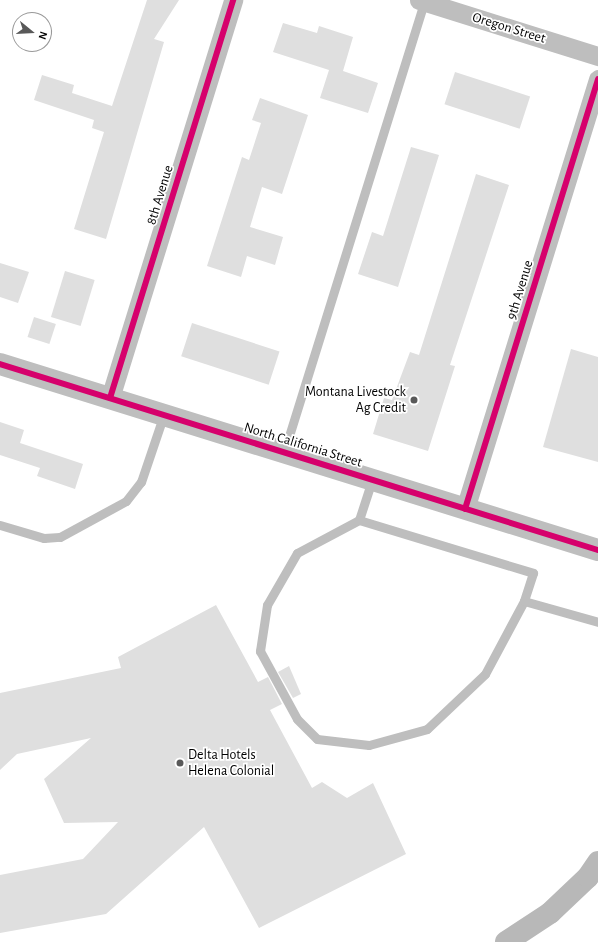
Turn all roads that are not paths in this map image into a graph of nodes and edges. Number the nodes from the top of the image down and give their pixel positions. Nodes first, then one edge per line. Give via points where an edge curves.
1 (233, 0) edge
2 (423, 1) edge
3 (598, 56) edge
4 (598, 79) edge
5 (0, 364) edge
6 (110, 398) junction
7 (164, 414) junction
8 (284, 452) junction
9 (372, 480) junction
10 (465, 509) junction
11 (359, 520) junction
12 (0, 525) edge
13 (598, 550) edge
14 (524, 602) junction
15 (598, 622) edge
16 (598, 862) edge
17 (506, 942) edge

1 - 6 street, 8th Avenue
2 - 3 street, Oregon Street
2 - 8 lane
4 - 10 street, 9th Avenue
5 - 6 street, North California Street
6 - 7 street, North California Street
7 - 8 street, North California Street
7 - 12 lane via 141,482 126,501 60,537 44,538
8 - 9 street, North California Street
9 - 10 street, North California Street
9 - 11 lane
10 - 13 street, North California Street
11 - 14 lane via 534,573
11 - 14 lane via 297,553 267,605 260,651 297,719 317,739 369,745 427,729 485,674
14 - 15 lane
16 - 17 main road via 588,877 550,913

